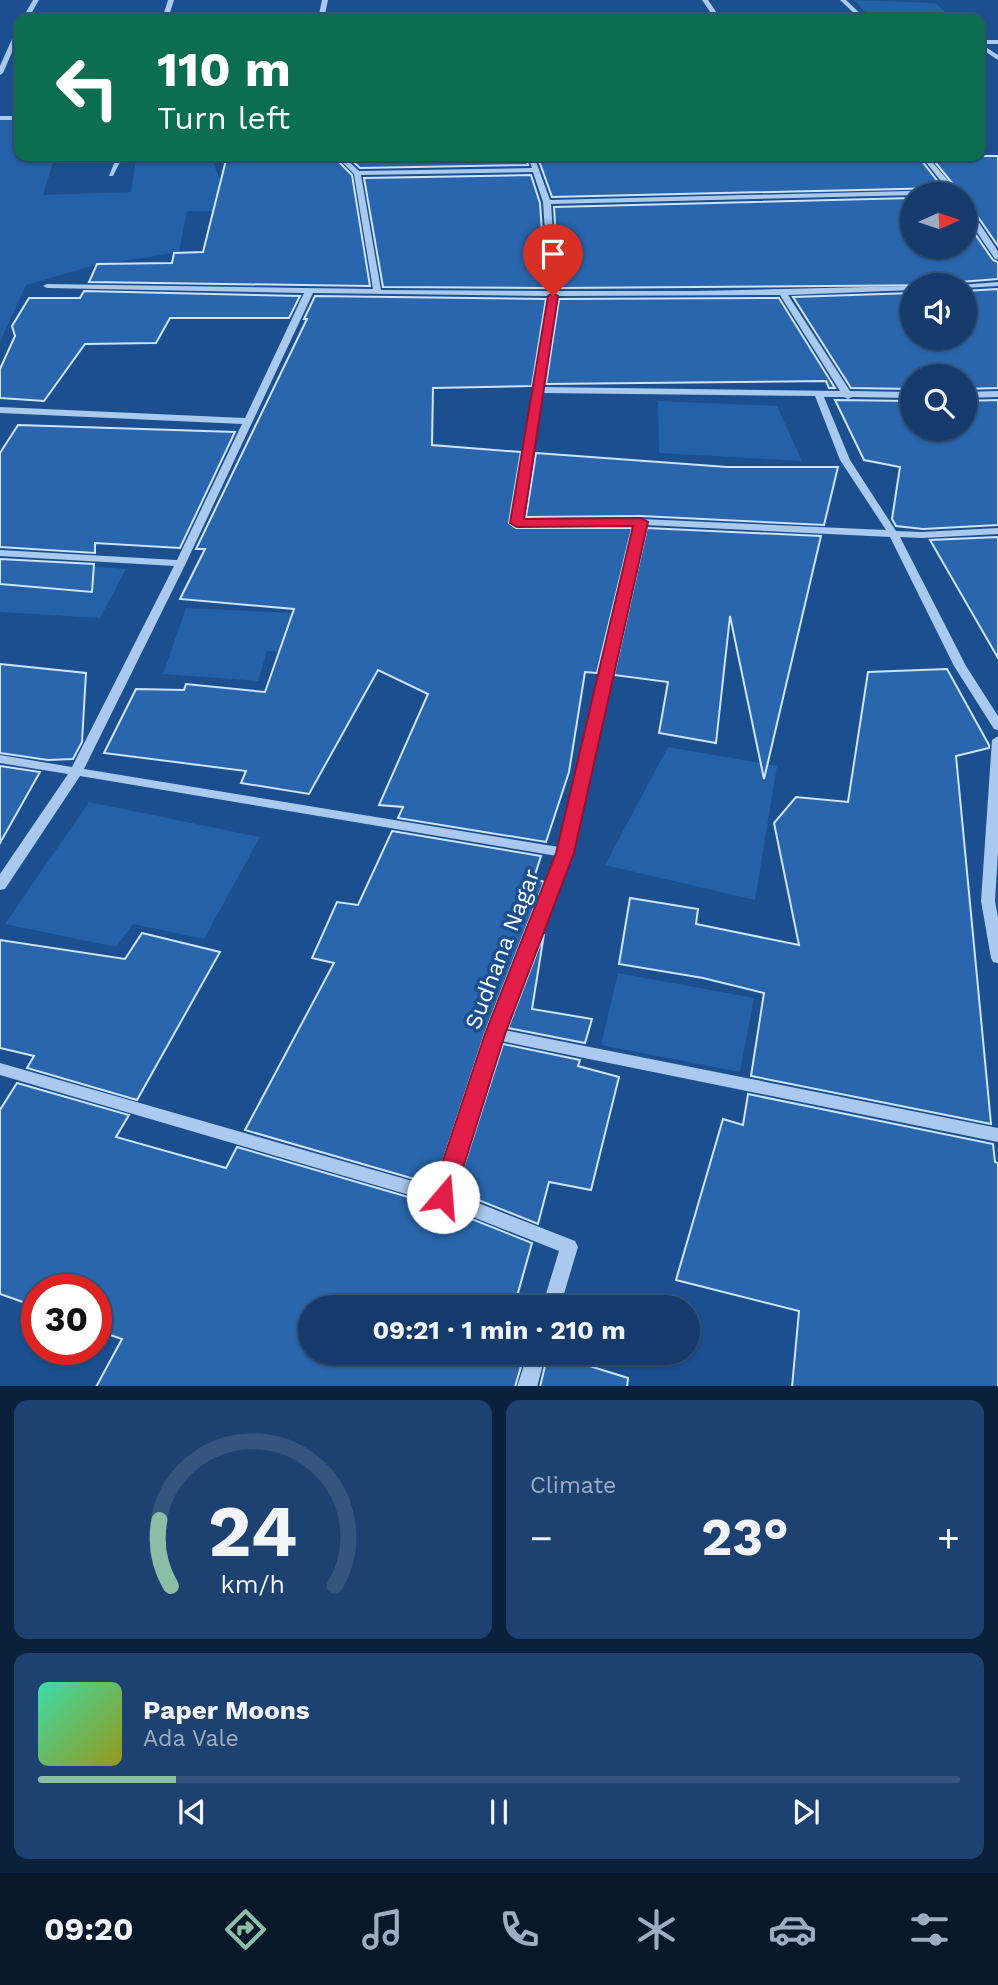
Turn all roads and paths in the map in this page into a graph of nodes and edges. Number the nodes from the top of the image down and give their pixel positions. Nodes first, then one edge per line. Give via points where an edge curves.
1 (843, 0) edge
2 (858, 14) edge
3 (0, 40) edge
4 (14, 40) joint
5 (0, 73) edge
6 (118, 161) edge
7 (344, 161) edge
8 (533, 161) edge
9 (928, 161) edge
10 (536, 170) junction
11 (357, 173) junction
12 (111, 175) dead end
13 (946, 182) edge
14 (900, 194) edge
15 (547, 202) junction
16 (977, 226) edge
17 (998, 257) edge
18 (998, 285) edge
19 (47, 286) dead end
20 (977, 286) edge
21 (900, 289) edge
22 (310, 290) junction
23 (376, 290) junction
24 (784, 294) junction
25 (553, 296) junction
26 (536, 390) junction
27 (998, 394) edge
28 (819, 395) junction
29 (900, 395) edge
30 (977, 395) edge
31 (848, 396) junction
32 (0, 410) edge
33 (246, 421) junction
34 (641, 522) junction
35 (998, 531) edge
36 (894, 535) junction
37 (0, 553) edge
38 (181, 563) junction
39 (998, 726) edge
40 (998, 740) edge
41 (0, 759) edge
42 (76, 772) junction
43 (565, 853) junction
44 (0, 885) edge
45 (998, 958) edge
46 (495, 1034) junction
47 (0, 1069) edge
48 (998, 1135) edge
49 (443, 1197) junction
50 (555, 1295) edge
51 (533, 1365) edge
52 (527, 1386) edge

1 - 2 street
3 - 4 street
4 - 5 street
6 - 12 street
7 - 11 street
8 - 10 street
9 - 13 street
10 - 11 street
10 - 15 street
11 - 23 street
14 - 15 street
15 - 25 street
16 - 17 street
18 - 20 street
19 - 22 street
21 - 24 street
22 - 23 street
22 - 33 street
23 - 25 street
24 - 25 street
24 - 31 street
25 - 26 street
26 - 28 street
26 - 34 street via 517,523
27 - 30 street
28 - 31 street
28 - 36 street via 845,460
29 - 31 street
32 - 33 street
33 - 38 street
34 - 36 street
34 - 43 street, Sudhana Nagar
35 - 36 street
36 - 39 street via 960,666
37 - 38 street
38 - 42 street
40 - 45 street via 988,901
41 - 42 street
42 - 43 street
42 - 44 street
43 - 46 street, Sudhana Nagar
46 - 48 street
46 - 49 street, Sudhana Nagar
47 - 49 street
49 - 50 street via 569,1247
51 - 52 street

